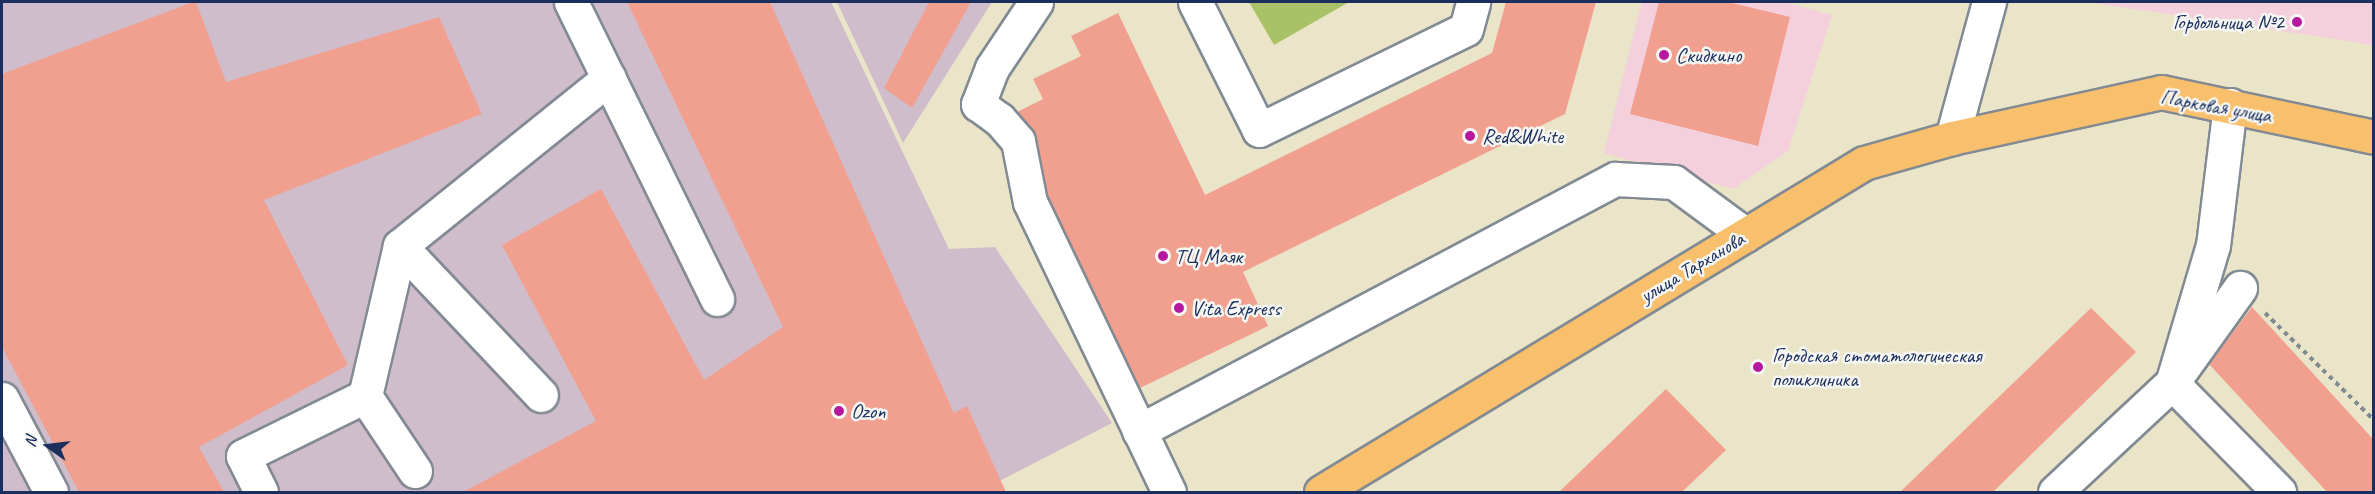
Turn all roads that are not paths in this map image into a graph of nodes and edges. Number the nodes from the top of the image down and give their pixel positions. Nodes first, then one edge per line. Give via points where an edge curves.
1 (571, 2) edge
2 (1036, 2) edge
3 (1195, 2) edge
4 (1473, 2) edge
5 (1989, 2) edge
6 (609, 78) junction
7 (2230, 105) junction
8 (2373, 137) edge
9 (1952, 138) junction
10 (1746, 235) junction
11 (400, 246) junction
12 (2240, 288) road end
13 (717, 299) dead end
14 (2172, 383) junction
15 (541, 395) dead end
16 (365, 396) junction
17 (2, 399) edge
18 (1139, 431) junction
19 (415, 471) dead end
20 (51, 492) edge
21 (261, 492) edge
22 (1169, 492) edge
23 (1320, 492) edge
24 (2055, 492) edge
25 (2279, 492) edge

1 - 6 street
2 - 18 street via 992,68 978,104 999,119 1018,141 1030,202
3 - 4 street via 1259,130 1466,29
5 - 9 street
6 - 11 street
6 - 13 street
7 - 8 main road, Парковая улица
7 - 9 main road, Парковая улица via 2161,92
7 - 14 street via 2214,245
9 - 10 main road, улица Тарханова via 1864,163
10 - 18 street via 1674,182 1615,179
10 - 23 main road, улица Тарханова
11 - 15 street
11 - 16 street
12 - 14 street
14 - 24 street
14 - 25 street
16 - 19 street
16 - 21 street via 243,456
17 - 20 street
18 - 22 street

